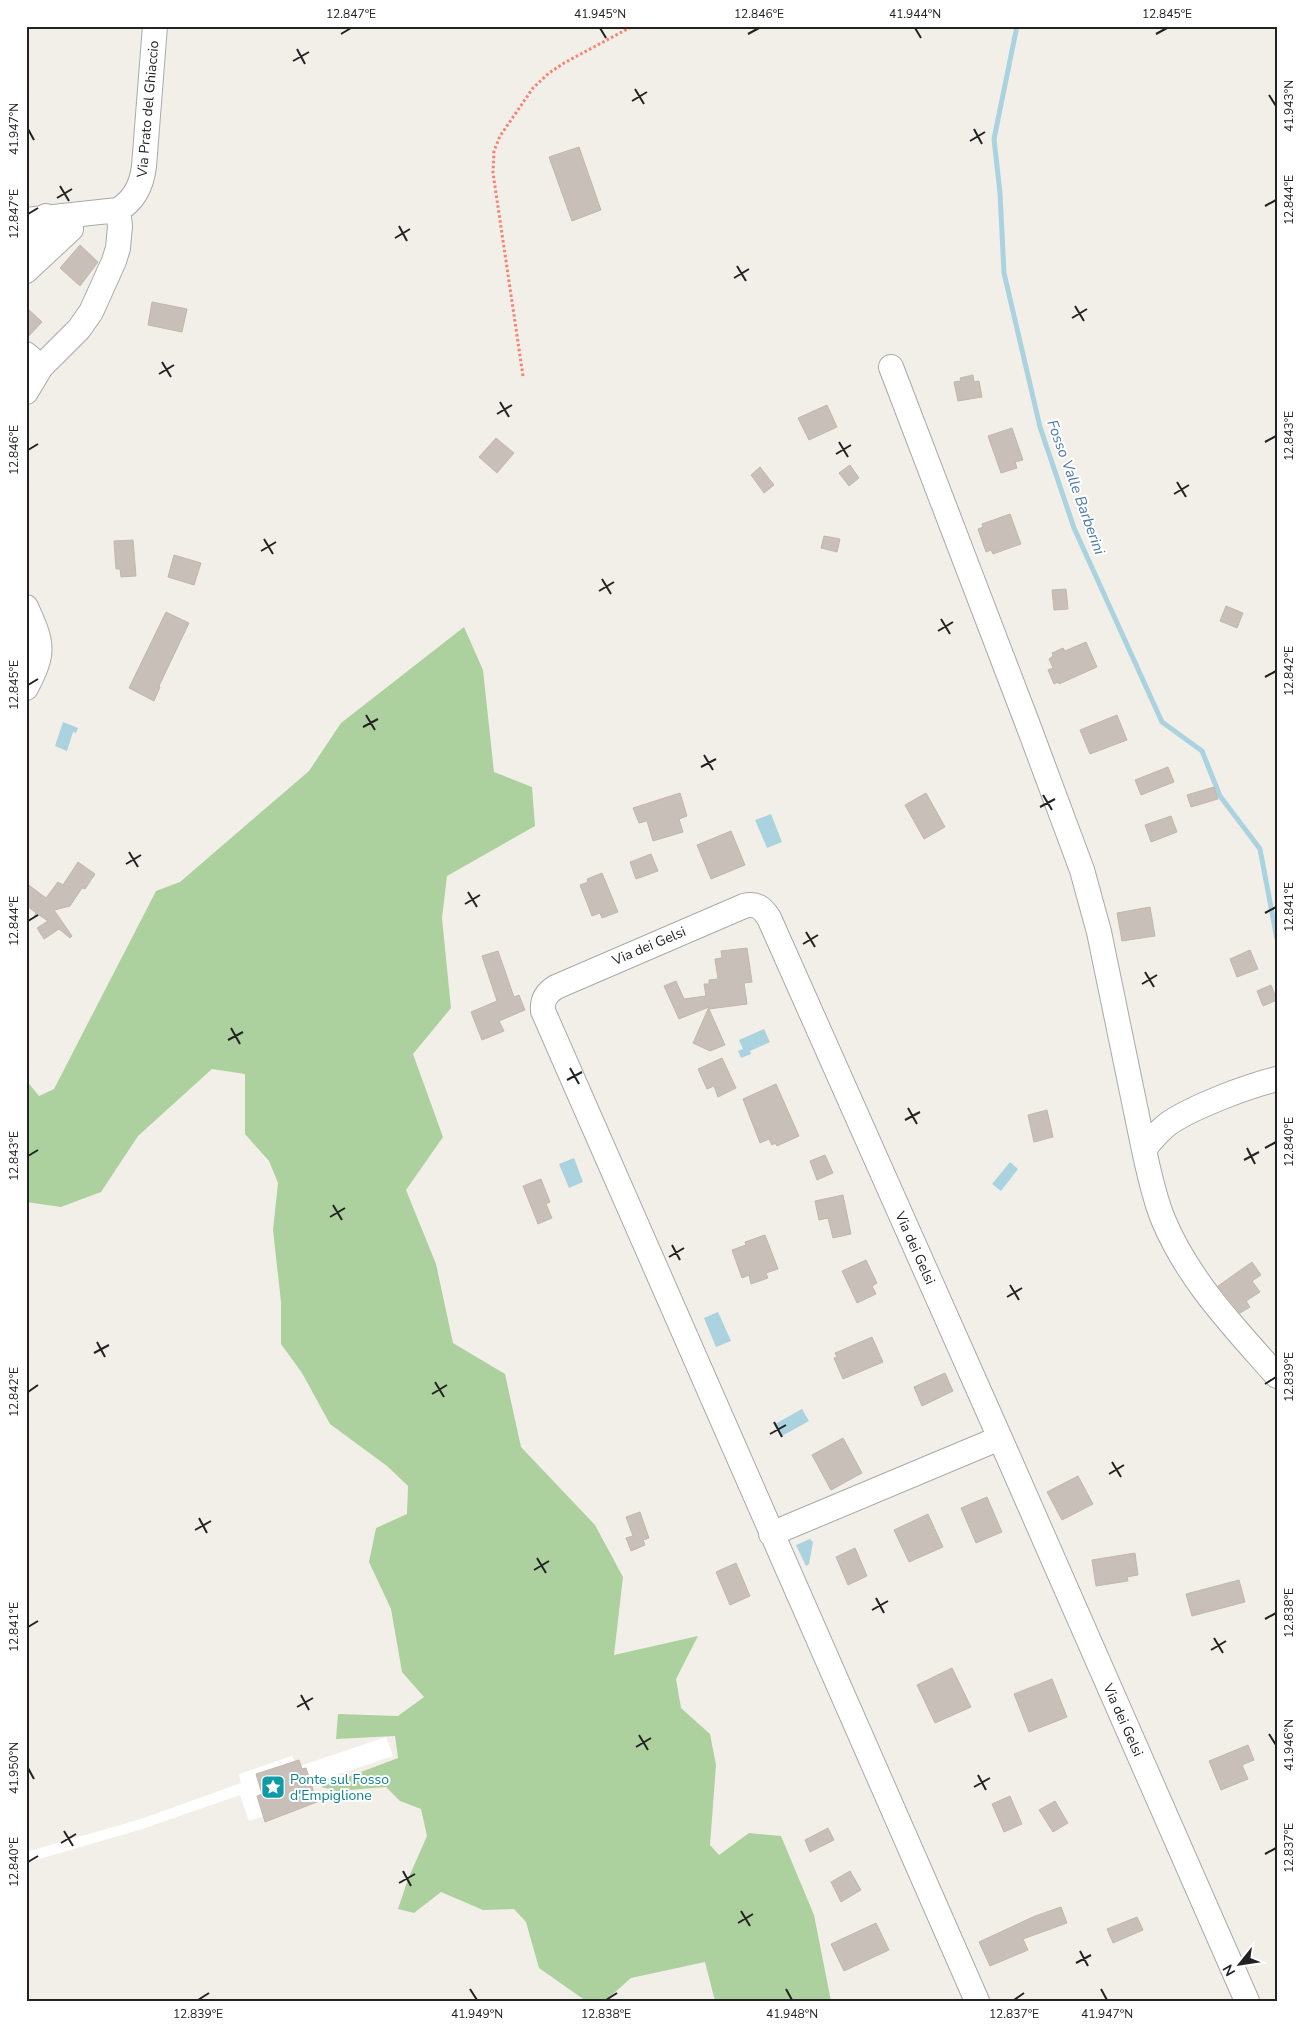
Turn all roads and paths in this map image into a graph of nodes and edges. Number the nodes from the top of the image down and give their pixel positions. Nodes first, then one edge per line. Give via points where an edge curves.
1 (155, 26) edge
2 (633, 26) edge
3 (118, 210) junction
4 (36, 218) edge
5 (71, 229) dead end
6 (26, 251) edge
7 (26, 271) edge
8 (34, 361) edge
9 (891, 367) dead end
10 (523, 376) dead end
11 (26, 392) edge
12 (26, 607) edge
13 (26, 688) edge
14 (1277, 1079) edge
15 (1144, 1150) junction
16 (1277, 1376) edge
17 (1000, 1438) junction
18 (771, 1534) junction
19 (977, 2001) edge
20 (1247, 2001) edge

1 - 3 street, Via Prato del Ghiaccio via 143,178 132,199
2 - 10 path via 549,73 512,116 494,151 493,173
3 - 4 street
3 - 8 street via 120,234 117,254 91,312 84,324
4 - 6 street via 39,233
5 - 7 street
8 - 11 street
9 - 15 street via 1082,870 1102,947
12 - 13 street via 41,650
14 - 15 street via 1234,1093 1181,1117 1166,1126
15 - 16 street via 1158,1206 1179,1253 1208,1295
17 - 18 street
17 - 18 street, Via dei Gelsi via 769,918 756,905 739,907 556,987 546,994 542,1005 544,1016
17 - 20 street, Via dei Gelsi
18 - 19 street, Via dei Gelsi

